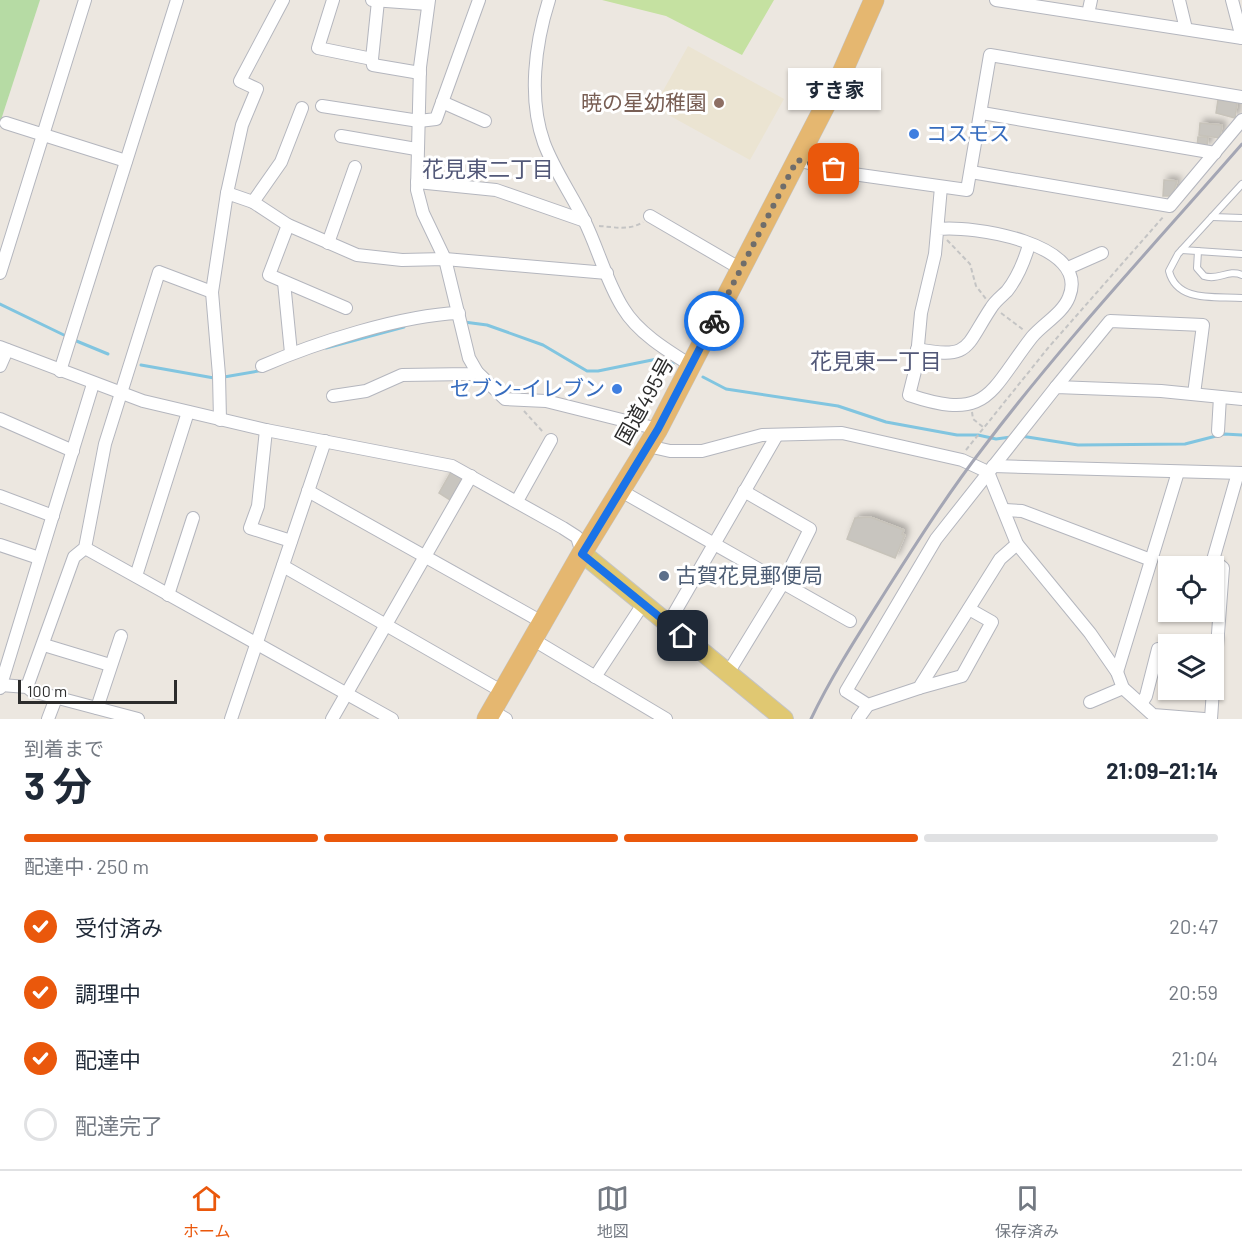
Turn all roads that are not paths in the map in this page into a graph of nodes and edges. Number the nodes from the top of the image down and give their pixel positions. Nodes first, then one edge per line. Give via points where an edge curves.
1 (85, 0) edge
2 (177, 0) edge
3 (283, 0) edge
4 (333, 0) edge
5 (371, 0) edge
6 (479, 0) edge
7 (549, 0) edge
8 (874, 0) edge
9 (996, 0) edge
10 (1090, 0) edge
11 (1179, 0) edge
12 (1232, 0) edge
13 (378, 1) edge
14 (428, 2) edge
15 (1028, 3) edge
16 (1088, 14) junction
17 (1186, 29) junction
18 (1242, 38) edge
19 (372, 59) junction
20 (420, 73) junction
21 (1242, 97) edge
22 (442, 102) junction
23 (322, 106) dead end
24 (302, 108) dead end
25 (982, 113) junction
26 (1242, 120) edge
27 (419, 121) junction
28 (485, 121) dead end
29 (6, 123) dead end
30 (43, 135) junction
31 (341, 136) dead end
32 (416, 149) junction
33 (1215, 153) junction
34 (797, 160) junction
35 (126, 161) junction
36 (355, 167) dead end
37 (971, 172) junction
38 (417, 182) junction
39 (1242, 184) edge
40 (941, 187) junction
41 (227, 193) junction
42 (253, 202) junction
43 (650, 216) road end
44 (1212, 217) junction
45 (1242, 218) edge
46 (585, 221) junction
47 (288, 225) junction
48 (938, 229) junction
49 (328, 243) junction
50 (1029, 245) junction
51 (1182, 250) junction
52 (1198, 251) junction
53 (1102, 253) dead end
54 (1242, 254) edge
55 (445, 259) junction
56 (1068, 268) junction
57 (741, 269) junction
58 (0, 273) edge
59 (607, 273) junction
60 (1242, 275) edge
61 (284, 282) junction
62 (212, 292) junction
63 (1242, 298) edge
64 (346, 308) dead end
65 (459, 313) junction
66 (3, 348) edge
67 (917, 350) junction
68 (291, 353) junction
69 (0, 366) edge
70 (262, 366) dead end
71 (692, 366) junction
72 (60, 371) junction
73 (477, 372) junction
74 (93, 384) junction
75 (1056, 387) junction
76 (121, 393) junction
77 (1194, 394) junction
78 (333, 396) dead end
79 (1220, 397) junction
80 (1242, 399) edge
81 (188, 412) junction
82 (0, 419) edge
83 (220, 420) junction
84 (658, 429) junction
85 (266, 430) junction
86 (1218, 431) dead end
87 (777, 435) junction
88 (551, 440) road end
89 (325, 441) junction
90 (648, 446) junction
91 (73, 451) junction
92 (991, 469) junction
93 (1178, 472) junction
94 (1240, 473) edge
95 (471, 476) junction
96 (308, 490) junction
97 (621, 490) junction
98 (744, 491) junction
99 (0, 496) edge
100 (516, 501) junction
101 (1005, 510) junction
102 (53, 516) junction
103 (193, 518) dead end
104 (291, 541) junction
105 (1017, 544) junction
106 (0, 545) edge
107 (714, 545) junction
108 (85, 548) junction
109 (582, 554) junction
110 (39, 558) junction
111 (426, 558) junction
112 (1151, 560) junction
113 (283, 566) junction
114 (136, 576) junction
115 (783, 583) junction
116 (168, 595) junction
117 (643, 604) junction
118 (969, 609) junction
119 (850, 621) dead end
120 (668, 624) junction
121 (386, 626) junction
122 (537, 630) junction
123 (1218, 634) edge
124 (122, 636) dead end
125 (257, 642) junction
126 (44, 645) junction
127 (1158, 649) dead end
128 (110, 666) junction
129 (1117, 672) junction
130 (728, 673) junction
131 (595, 677) junction
132 (0, 687) edge
133 (27, 687) junction
134 (919, 688) junction
135 (1122, 688) junction
136 (503, 692) junction
137 (347, 693) junction
138 (56, 698) junction
139 (1212, 700) edge
140 (1090, 702) dead end
141 (1141, 704) junction
142 (868, 705) junction
143 (97, 708) junction
144 (778, 714) edge
145 (495, 716) edge
146 (122, 717) edge
147 (48, 719) edge
148 (138, 719) edge
149 (231, 719) edge
150 (332, 719) edge
151 (392, 719) edge
152 (666, 719) edge
153 (858, 719) edge
154 (1204, 719) edge
155 (1211, 719) edge

1 - 30 street
2 - 35 street
3 - 41 street via 240,81 257,89 242,125
4 - 19 street via 318,48
5 - 13 street
6 - 22 street
7 - 46 street via 537,55 536,99 544,143
8 - 34 highway, 国道495号
9 - 15 street
10 - 16 street
11 - 17 street
12 - 18 street
13 - 14 street
13 - 19 street
14 - 20 street
15 - 16 street
16 - 17 street
17 - 18 street
19 - 20 street via 373,65
20 - 27 street
21 - 25 street via 990,55
22 - 27 street via 436,119
22 - 28 street
23 - 27 street
24 - 42 street via 281,162
25 - 33 street
25 - 37 street
26 - 33 street
27 - 32 street
29 - 30 street
30 - 35 street
30 - 58 street
31 - 32 street
32 - 38 street
33 - 37 street via 1170,206
34 - 40 street via 853,174
34 - 57 highway, 国道495号
35 - 72 street
36 - 49 street
37 - 40 street via 968,190
38 - 46 street via 496,190
38 - 55 street via 423,213
39 - 44 lane
40 - 48 street
41 - 42 street
41 - 62 street
42 - 47 street
43 - 57 street
44 - 45 lane
44 - 51 lane
46 - 59 street
47 - 49 street
47 - 61 street via 269,275
48 - 50 street via 990,231
48 - 67 street
49 - 55 street via 357,255 378,258
50 - 56 street via 1054,254
50 - 67 street via 1019,274 992,306 968,345 944,355
51 - 52 lane
51 - 63 lane via 1169,271 1174,286 1186,294
52 - 54 lane
52 - 60 lane via 1197,268 1204,276 1215,278 1231,272
53 - 56 street
55 - 59 street
55 - 65 street
56 - 67 street via 1070,295 1033,336 998,386 971,404 940,406 909,395
57 - 71 highway, 国道495号
59 - 71 street via 630,317 670,353
61 - 64 street
61 - 68 street
62 - 76 street via 159,272
62 - 83 street
65 - 68 street via 430,314
65 - 73 street via 469,358
66 - 69 street
66 - 72 street
68 - 70 street
71 - 84 highway, 国道495号
72 - 74 street
73 - 78 street via 402,375 366,391
73 - 84 street via 505,399 546,401
74 - 76 street
74 - 91 street
75 - 77 street
75 - 77 street via 1110,321 1203,325
75 - 92 street
76 - 81 street
76 - 108 street via 95,485
77 - 79 street
79 - 80 street
79 - 86 street
81 - 83 street
81 - 114 street
82 - 91 street
83 - 85 street
84 - 90 highway, 国道495号
85 - 89 street
85 - 104 street via 258,506 250,528
87 - 90 street via 762,435 702,451
87 - 92 street via 867,436
87 - 98 street
88 - 100 street
89 - 95 street via 452,466
89 - 96 street
90 - 97 highway, 国道495号
91 - 102 street
92 - 93 street
92 - 101 street
92 - 142 street via 936,539 846,691
93 - 94 street
93 - 112 street
94 - 123 street via 1213,560 1223,568
95 - 100 street
95 - 111 street
96 - 104 street
96 - 111 street
97 - 107 street
97 - 109 highway, 国道495号
98 - 107 street
98 - 115 street via 810,529
99 - 102 street
100 - 109 street via 577,537
101 - 105 street
101 - 112 street via 1022,511
102 - 110 street
103 - 116 street
104 - 113 street
105 - 118 street via 1000,559
105 - 129 street
106 - 110 street
107 - 115 street
107 - 120 street
108 - 114 street
108 - 126 street via 74,557
109 - 117 main road
109 - 122 highway, 国道495号
110 - 132 street
111 - 121 street
111 - 122 street
112 - 129 street
113 - 121 street
113 - 125 street
114 - 116 street
115 - 119 street
115 - 130 street
116 - 125 street
117 - 120 main road
117 - 131 street
118 - 134 street
118 - 134 street via 992,622 962,676
120 - 130 main road
121 - 136 street
121 - 137 street
122 - 131 street
122 - 136 highway, 国道495号
124 - 128 street
125 - 137 street
125 - 149 street
126 - 128 street
126 - 133 street
127 - 141 street
128 - 143 street
129 - 135 street
130 - 144 main road
131 - 152 street
132 - 133 street
133 - 138 street
134 - 142 street
135 - 140 street
135 - 141 street
136 - 145 highway, 国道495号
137 - 150 street
137 - 151 street
138 - 143 street
138 - 147 street
139 - 155 street
141 - 154 street via 1153,715
142 - 153 street
143 - 146 street
146 - 148 street

